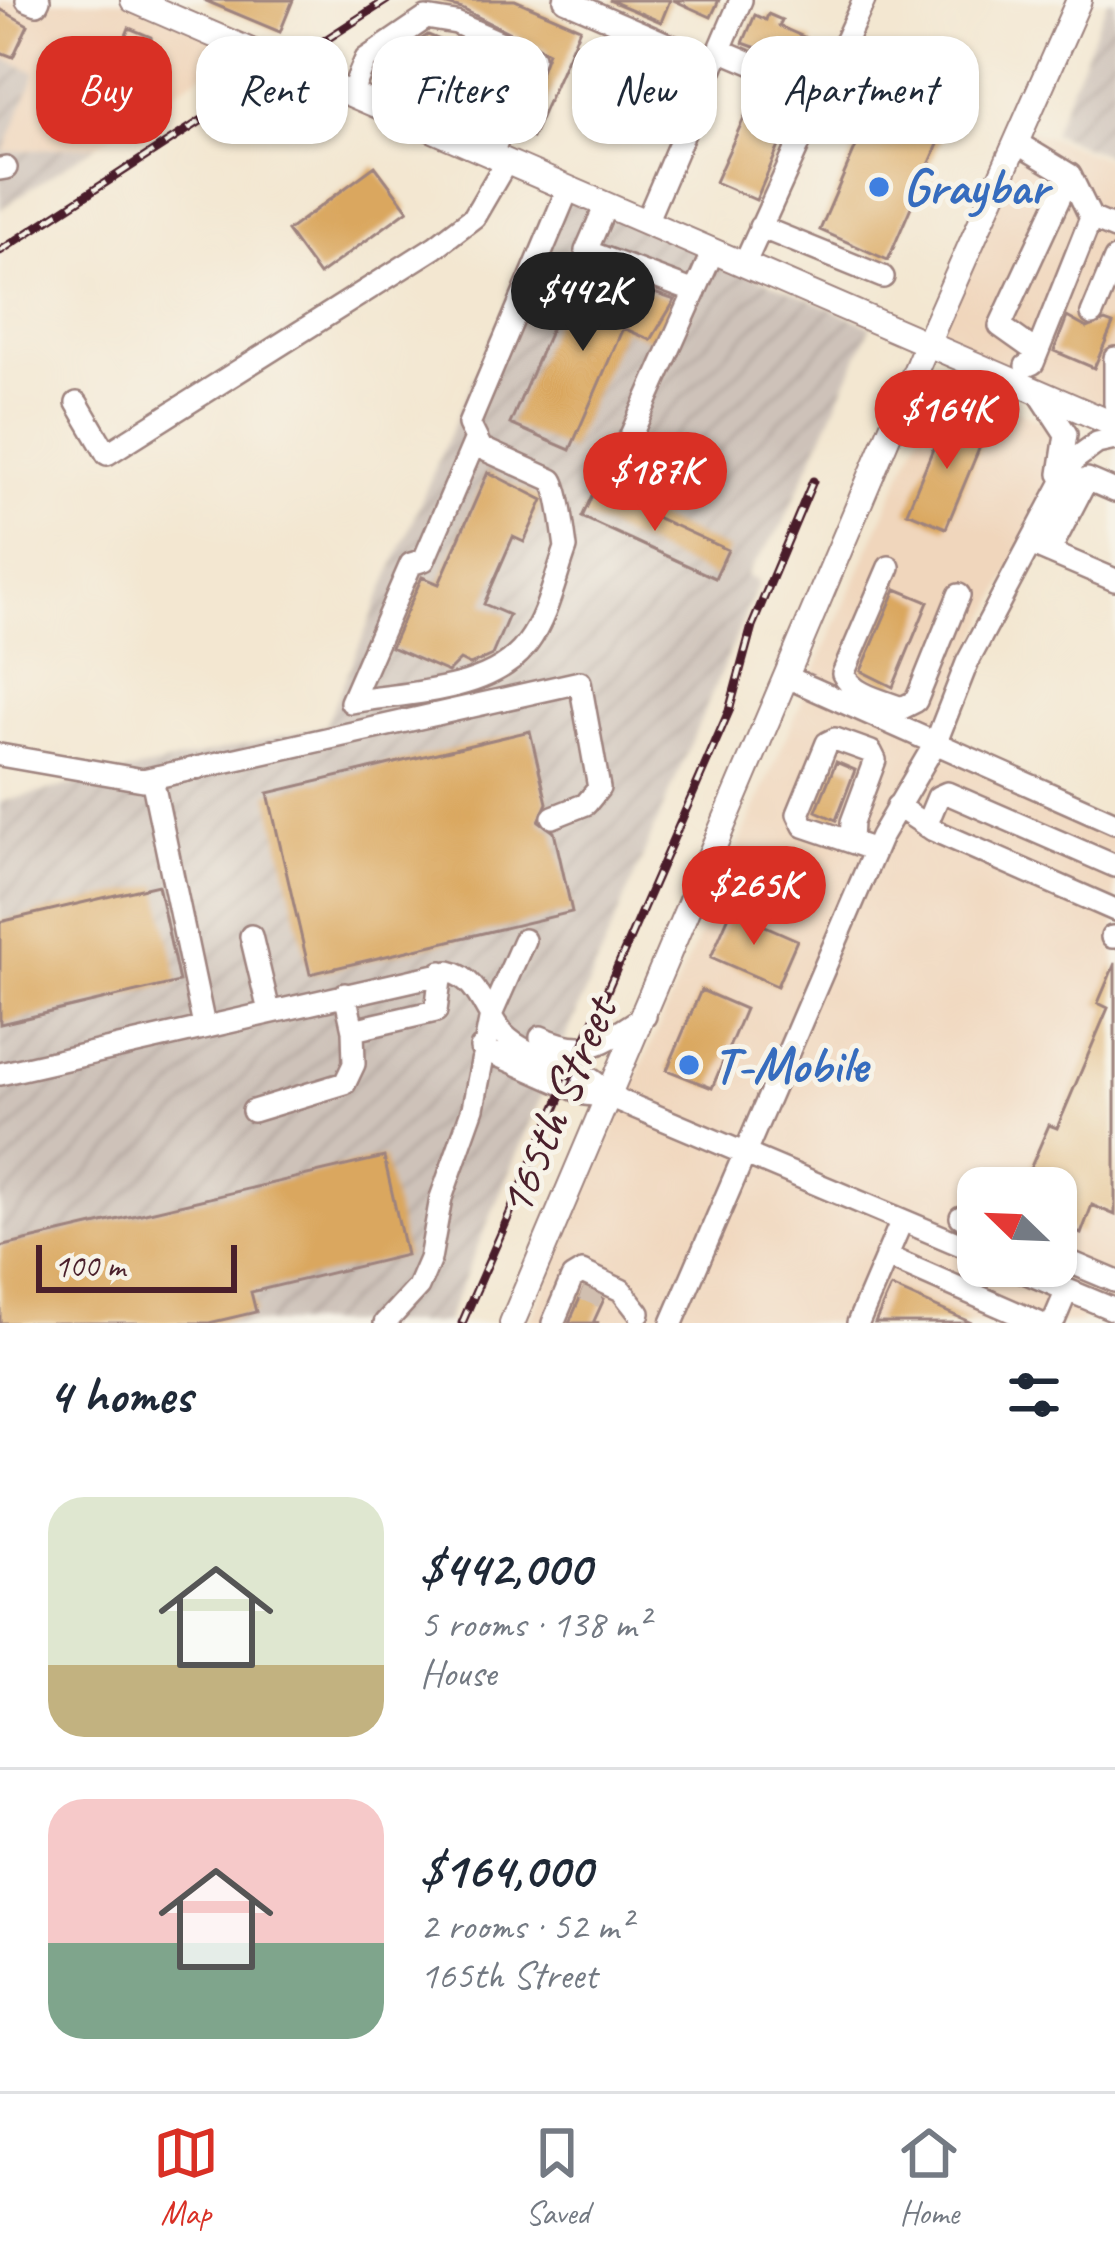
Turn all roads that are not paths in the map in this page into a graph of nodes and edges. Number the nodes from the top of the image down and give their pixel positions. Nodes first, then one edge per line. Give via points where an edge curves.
1 (27, 0) edge
2 (39, 0) edge
3 (565, 0) edge
4 (741, 0) edge
5 (864, 0) edge
6 (1079, 0) edge
7 (146, 2) edge
8 (661, 36) edge
9 (847, 36) edge
10 (717, 57) joint
11 (741, 65) edge
12 (351, 94) junction
13 (1017, 143) junction
14 (680, 144) edge
15 (797, 144) edge
16 (498, 158) junction
17 (1070, 175) junction
18 (568, 189) junction
19 (605, 205) junction
20 (1091, 218) junction
21 (646, 222) junction
22 (760, 227) junction
23 (1115, 228) edge
24 (713, 251) junction
25 (1115, 259) edge
26 (743, 265) junction
27 (884, 277) dead end
28 (695, 292) junction
29 (1092, 314) dead end
30 (926, 346) junction
31 (1115, 358) edge
32 (1031, 366) junction
33 (1114, 387) edge
34 (77, 403) dead end
35 (1115, 422) edge
36 (474, 443) junction
37 (610, 480) dead end
38 (1115, 491) edge
39 (1052, 498) junction
40 (1039, 548) junction
41 (884, 576) dead end
42 (1115, 580) edge
43 (958, 595) dead end
44 (787, 677) junction
45 (937, 742) junction
46 (0, 754) edge
47 (152, 778) junction
48 (897, 806) junction
49 (553, 817) dead end
50 (1115, 823) edge
51 (926, 826) junction
52 (851, 841) junction
53 (875, 850) junction
54 (1115, 866) edge
55 (1115, 910) edge
56 (251, 937) dead end
57 (524, 940) dead end
58 (441, 972) junction
59 (345, 994) junction
60 (269, 1011) junction
61 (490, 1015) junction
62 (644, 1016) junction
63 (204, 1026) junction
64 (353, 1030) junction
65 (481, 1048) junction
66 (0, 1074) edge
67 (611, 1097) junction
68 (253, 1111) dead end
69 (745, 1154) junction
70 (902, 1220) junction
71 (957, 1243) edge
72 (886, 1256) junction
73 (1077, 1265) edge
74 (1115, 1281) edge
75 (1060, 1287) edge
76 (586, 1290) junction
77 (1067, 1290) junction
78 (1115, 1310) edge
79 (637, 1318) edge
80 (385, 1323) edge
81 (512, 1323) edge
82 (553, 1323) edge
83 (668, 1323) edge
84 (858, 1323) edge
85 (1039, 1323) edge
86 (1053, 1323) edge

1 - 2 street
3 - 8 street
4 - 10 street
5 - 9 street
6 - 13 main road, 165th Street
7 - 12 main road
10 - 11 street
12 - 16 main road
12 - 16 street via 367,59 426,18 456,23 533,57
13 - 17 street
13 - 30 main road, 165th Street
14 - 21 street
15 - 22 street
16 - 18 main road
16 - 34 street via 474,217 435,248 106,454
17 - 20 street
17 - 32 street via 1000,326
18 - 19 main road
18 - 36 street via 470,417
19 - 21 main road
19 - 28 street via 586,251
20 - 23 street
20 - 32 street
21 - 24 main road
22 - 26 street
22 - 27 street
24 - 26 main road
24 - 28 street
25 - 29 street
26 - 30 main road
28 - 37 street
30 - 32 main road
30 - 44 main road, 165th Street
31 - 33 street
32 - 35 main road
32 - 39 street via 1066,434
33 - 35 street
35 - 39 street via 1075,459
36 - 36 street via 559,490 566,548 535,631 511,662 478,679 351,702
38 - 40 street via 1087,479
39 - 40 street
40 - 42 street
40 - 45 street via 967,663
41 - 43 street via 843,674 851,687 902,708 916,701
44 - 45 street
44 - 62 main road, 165th Street
45 - 48 street
45 - 50 street
46 - 47 street
47 - 49 street via 580,682 598,788 586,804
47 - 63 street
48 - 51 street
48 - 53 street
51 - 54 street via 947,793
51 - 55 street
52 - 52 street via 875,760 835,739 798,814 804,826
52 - 53 street
53 - 69 street
56 - 60 street
57 - 61 street
58 - 59 street
58 - 61 street via 464,977
58 - 64 street via 436,1011
59 - 60 street
59 - 64 street
60 - 63 street
61 - 62 street via 581,1050
61 - 65 street
61 - 67 street via 507,1038 595,1078
62 - 67 main road, 165th Street
63 - 66 street
64 - 68 street via 354,1064 345,1083
65 - 67 street via 584,1094
65 - 80 street via 473,1108 430,1258 418,1288
67 - 69 street
67 - 81 main road, 165th Street
69 - 70 street
69 - 83 street
70 - 71 street
70 - 72 street
72 - 84 street
72 - 85 street
73 - 74 street
75 - 77 street
76 - 79 street
76 - 79 street via 582,1272 621,1290
76 - 82 street
77 - 78 street
77 - 86 street
79 - 83 street

